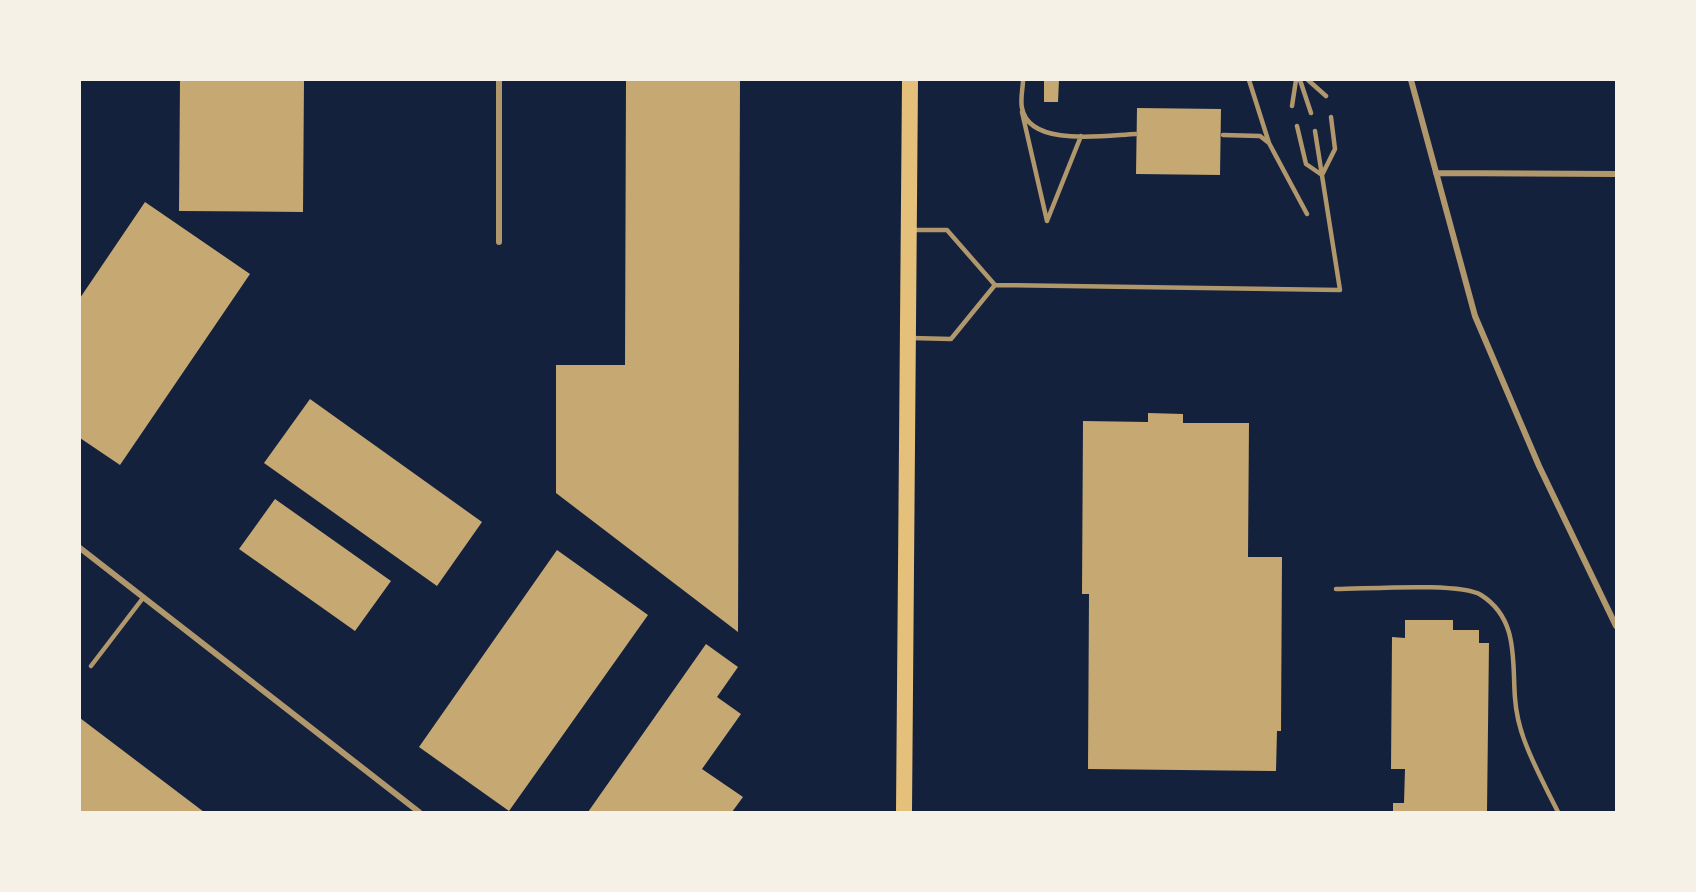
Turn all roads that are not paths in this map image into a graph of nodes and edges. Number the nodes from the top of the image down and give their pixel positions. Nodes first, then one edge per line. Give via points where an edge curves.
1 (499, 80) edge
2 (910, 80) edge
3 (1023, 80) edge
4 (1249, 80) edge
5 (1298, 80) edge
6 (1308, 80) edge
7 (1411, 80) edge
8 (1326, 96) dead end
9 (1292, 106) dead end
10 (1022, 109) junction
11 (1311, 113) dead end
12 (1331, 117) dead end
13 (1296, 126) dead end
14 (1315, 131) dead end
15 (1136, 134) dead end
16 (1223, 135) dead end
17 (1081, 136) junction
18 (1269, 143) junction
19 (1436, 173) junction
20 (1617, 174) edge
21 (1322, 175) junction
22 (1307, 214) dead end
23 (909, 230) junction
24 (499, 242) dead end
25 (995, 285) junction
26 (909, 338) junction
27 (80, 548) edge
28 (1336, 589) dead end
29 (143, 598) junction
30 (1617, 626) edge
31 (91, 666) dead end
32 (419, 813) edge
33 (904, 813) edge
34 (1558, 813) edge

1 - 24 street
2 - 23 highway
3 - 10 lane
4 - 18 lane
5 - 9 lane
5 - 11 lane
6 - 8 lane
7 - 19 street
10 - 17 lane via 1036,128 1045,133
10 - 17 lane via 1047,221
12 - 21 lane via 1335,149
13 - 21 lane via 1306,164
14 - 21 lane
15 - 17 lane
16 - 18 lane via 1260,136
18 - 22 lane
19 - 20 street
19 - 30 street via 1474,316 1539,466
21 - 25 lane via 1340,290
23 - 25 lane via 947,230
23 - 26 highway
25 - 26 lane via 951,339
26 - 33 highway
27 - 29 street
28 - 34 lane via 1450,589 1480,594 1500,611 1511,636 1515,700 1525,743
29 - 31 lane
29 - 32 street

